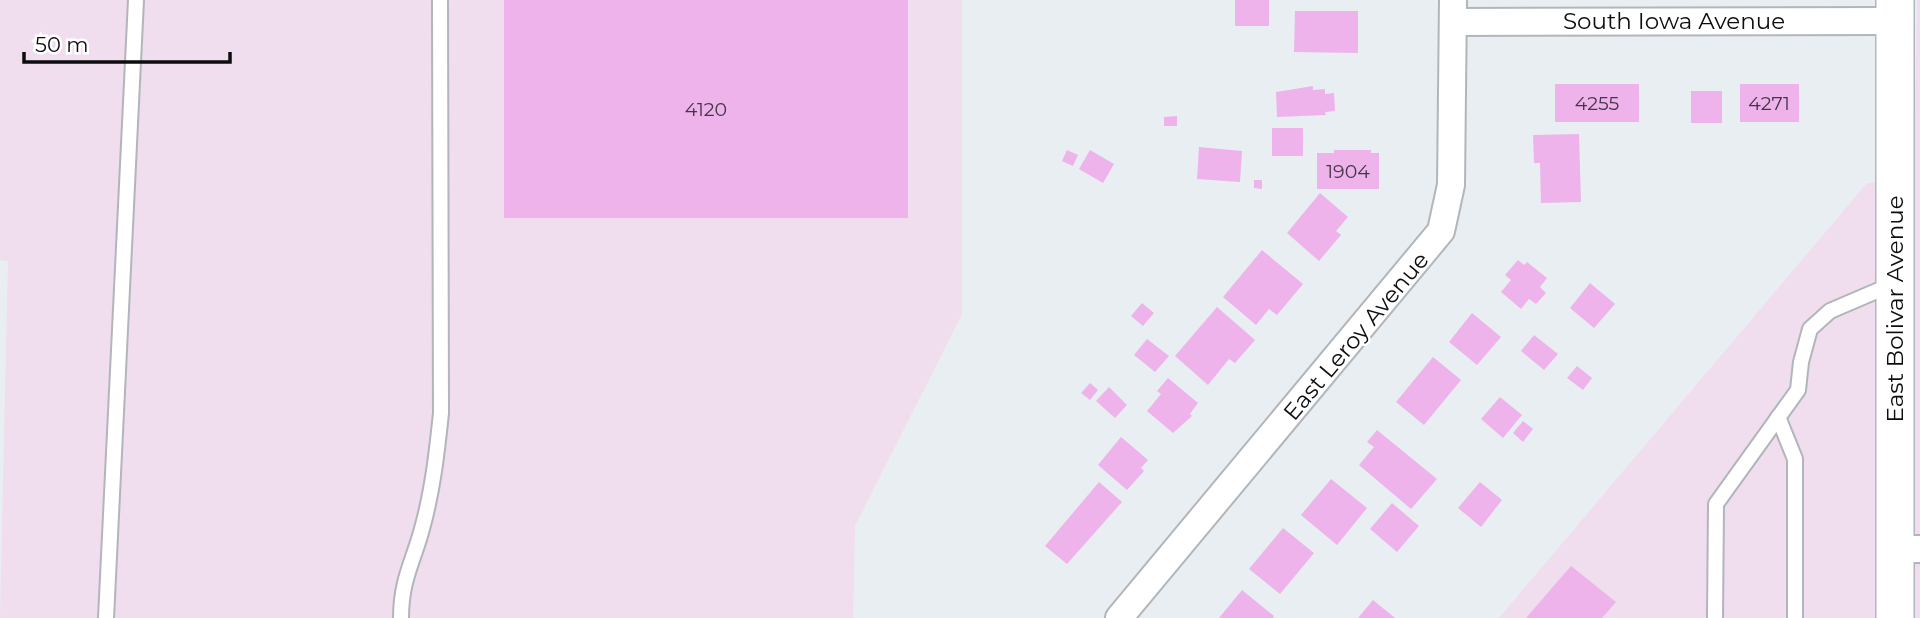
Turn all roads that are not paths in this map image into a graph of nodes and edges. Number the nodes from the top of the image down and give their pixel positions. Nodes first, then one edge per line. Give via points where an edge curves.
1 (136, 0) edge
2 (440, 0) edge
3 (1895, 10) edge
4 (1453, 11) edge
5 (1895, 283) junction
6 (1778, 418) junction
7 (1908, 549) edge
8 (106, 618) edge
9 (401, 618) edge
10 (1119, 618) edge
11 (1716, 618) edge
12 (1795, 618) edge
13 (1895, 618) edge

1 - 8 lane
2 - 9 lane via 441,413 436,467 423,527 401,590
3 - 4 street, South Iowa Avenue
3 - 5 street, East Bolivar Avenue
4 - 10 street, East Leroy Avenue via 1451,186 1441,232
5 - 6 lane via 1830,311 1810,329 1798,390
5 - 7 street, East Bolivar Avenue
6 - 11 lane via 1717,505
6 - 12 lane via 1795,459
7 - 13 street, East Bolivar Avenue

